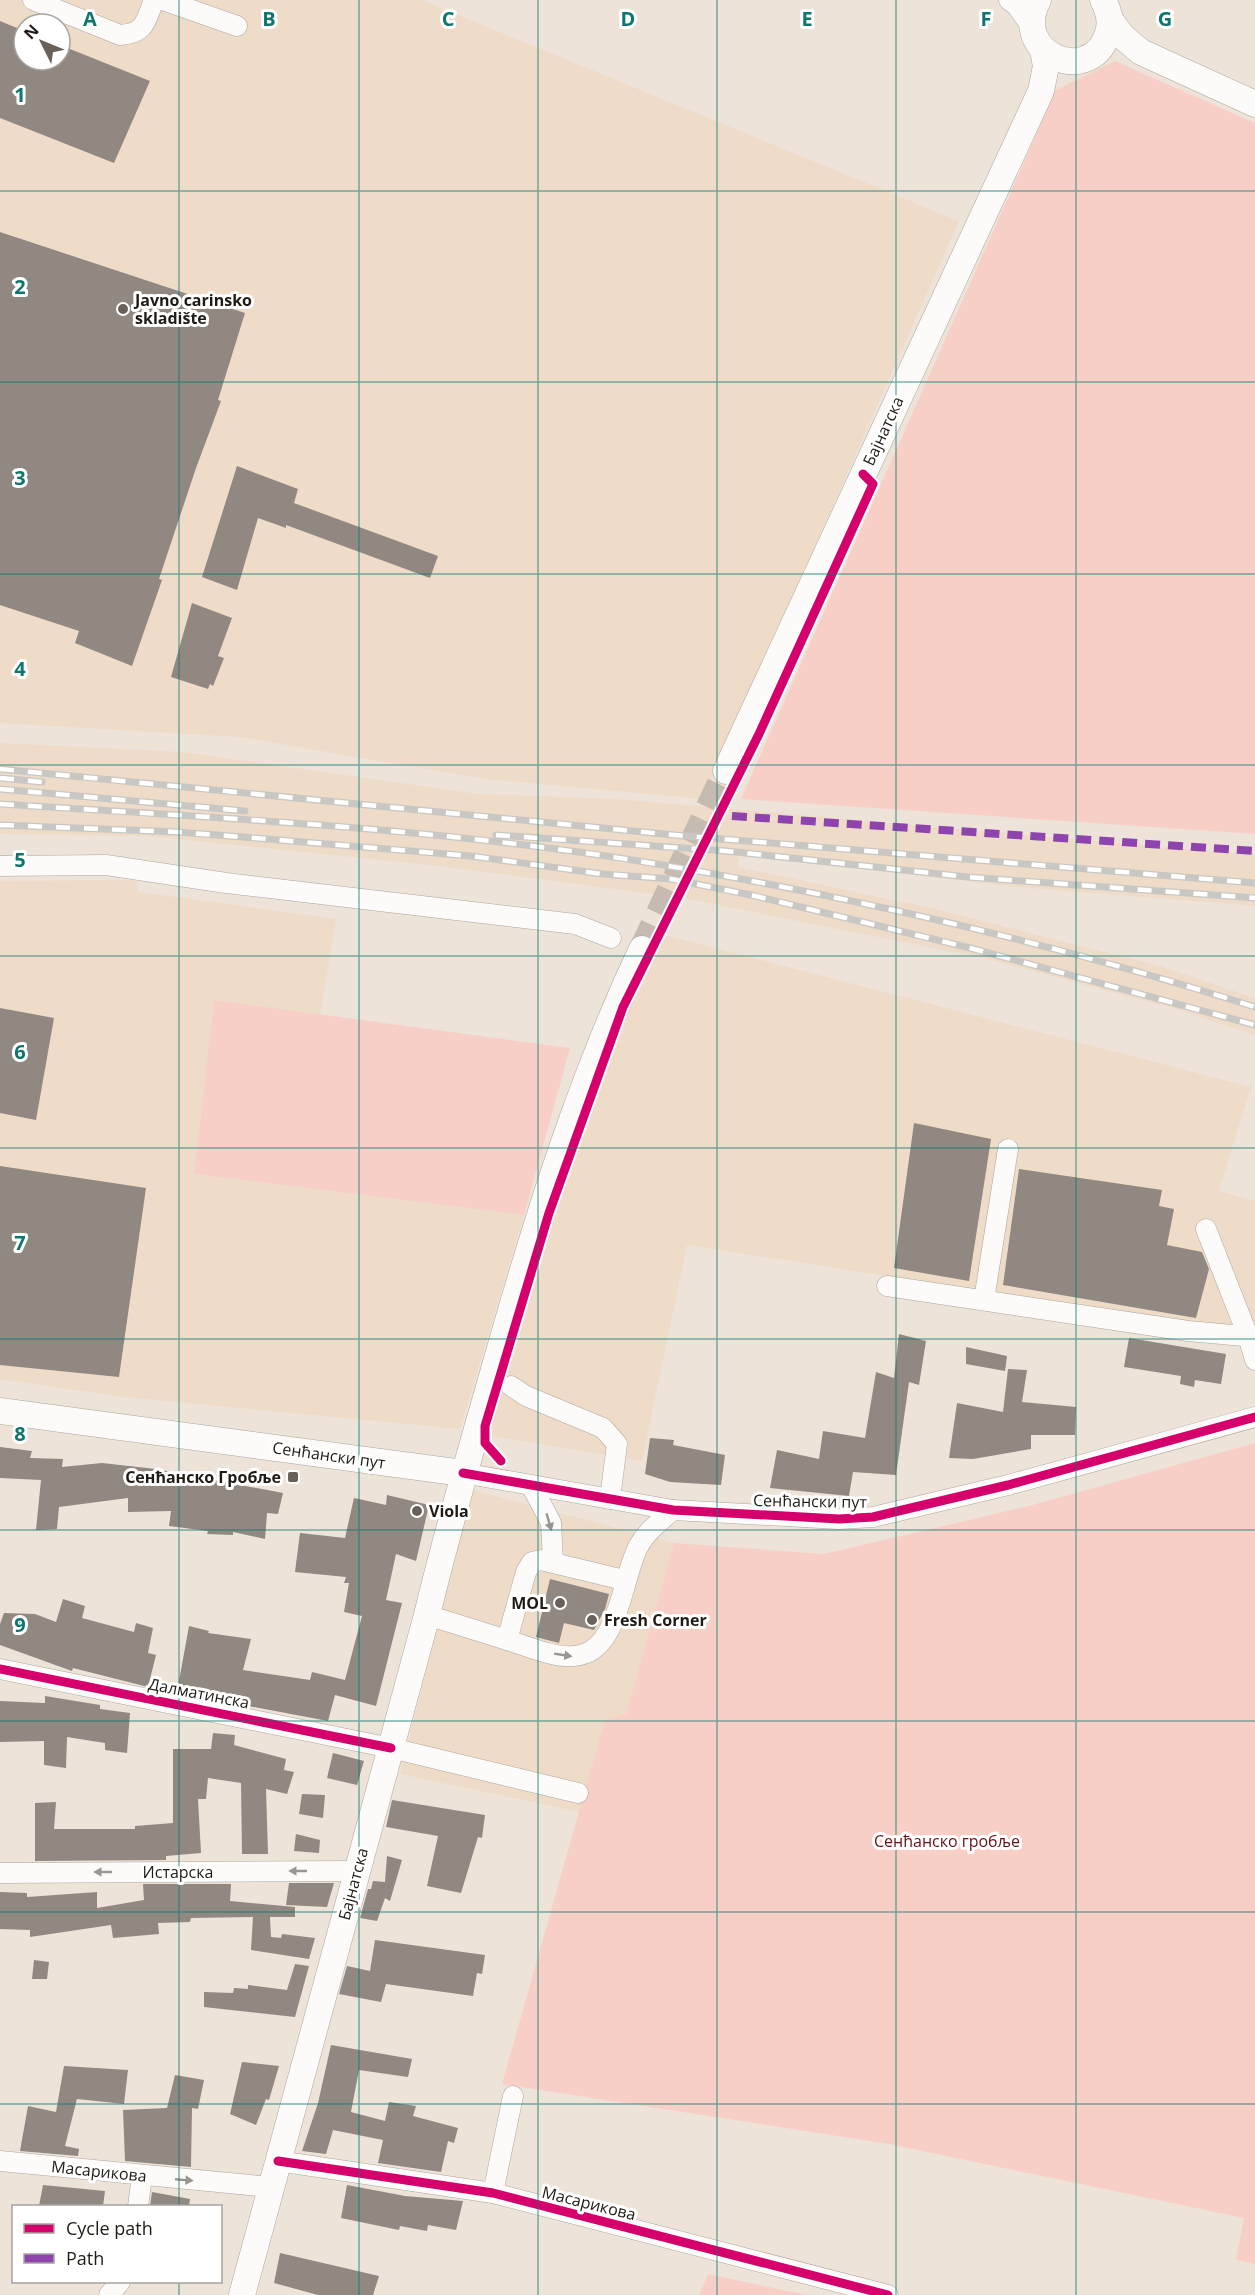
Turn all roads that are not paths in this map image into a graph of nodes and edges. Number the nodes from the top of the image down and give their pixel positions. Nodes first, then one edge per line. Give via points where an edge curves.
1 (33, 0) edge
2 (154, 0) edge
3 (163, 0) edge
4 (1009, 0) edge
5 (1038, 0) edge
6 (1106, 10) edge
7 (237, 26) dead end
8 (1032, 28) junction
9 (1044, 50) junction
10 (1141, 52) junction
11 (1087, 57) junction
12 (1041, 91) junction
13 (1255, 104) edge
14 (726, 771) tunnel mouth
15 (0, 866) edge
16 (611, 938) dead end
17 (642, 949) tunnel mouth
18 (1008, 1149) dead end
19 (1206, 1229) dead end
20 (887, 1286) dead end
21 (984, 1300) junction
22 (1252, 1336) edge
23 (1255, 1360) edge
24 (511, 1386) dead end
25 (0, 1411) edge
26 (1255, 1417) edge
27 (463, 1473) junction
28 (531, 1485) junction
29 (610, 1499) junction
30 (673, 1510) junction
31 (553, 1562) junction
32 (624, 1580) junction
33 (427, 1616) junction
34 (507, 1640) junction
35 (0, 1669) edge
36 (391, 1748) junction
37 (578, 1793) dead end
38 (357, 1871) junction
39 (0, 1873) edge
40 (513, 2096) dead end
41 (0, 2161) edge
42 (278, 2161) junction
43 (142, 2176) junction
44 (270, 2187) junction
45 (493, 2193) junction
46 (138, 2205) edge
47 (119, 2283) edge
48 (109, 2295) edge
49 (242, 2295) edge
50 (888, 2295) edge

1 - 2 street via 120,35 143,29
3 - 7 street
4 - 8 street
5 - 8 main road
6 - 10 main road via 1123,38
6 - 11 main road via 1106,39
8 - 9 main road
9 - 11 main road via 1061,60
9 - 12 main road via 1046,66
10 - 11 main road
10 - 13 main road
11 - 12 main road via 1057,73
12 - 14 main road, Бајнатска
15 - 16 street via 106,865 575,924
17 - 27 main road, Бајнатска via 613,1009 551,1182
18 - 21 street
19 - 22 street
20 - 21 street
21 - 22 street
22 - 23 street
24 - 29 street via 611,1435 617,1444
25 - 27 main road, Сенћански пут
26 - 30 street, Сенћански пут via 1008,1485 873,1517 839,1519
27 - 28 street, Сенћански пут
27 - 33 main road, Бајнатска
28 - 29 street, Сенћански пут
28 -> 31 street via 551,1523
29 - 30 street, Сенћански пут
30 - 32 street via 642,1540
31 - 32 street
31 - 34 street via 536,1560 528,1567
34 -> 32 street via 565,1656 594,1650 612,1627
33 - 34 street
33 - 36 main road, Бајнатска
35 - 36 street, Далматинска
36 - 37 street, Далматинска
36 - 38 main road, Бајнатска
38 -> 39 street, Истарска
38 - 42 main road, Бајнатска
40 - 45 street
41 - 43 street, Масарикова
42 - 44 main road, Бајнатска
42 - 45 street, Масарикова
43 -> 44 street, Масарикова
43 - 46 street
44 - 49 main road, Бајнатска
45 - 50 street, Масарикова
47 - 48 street

